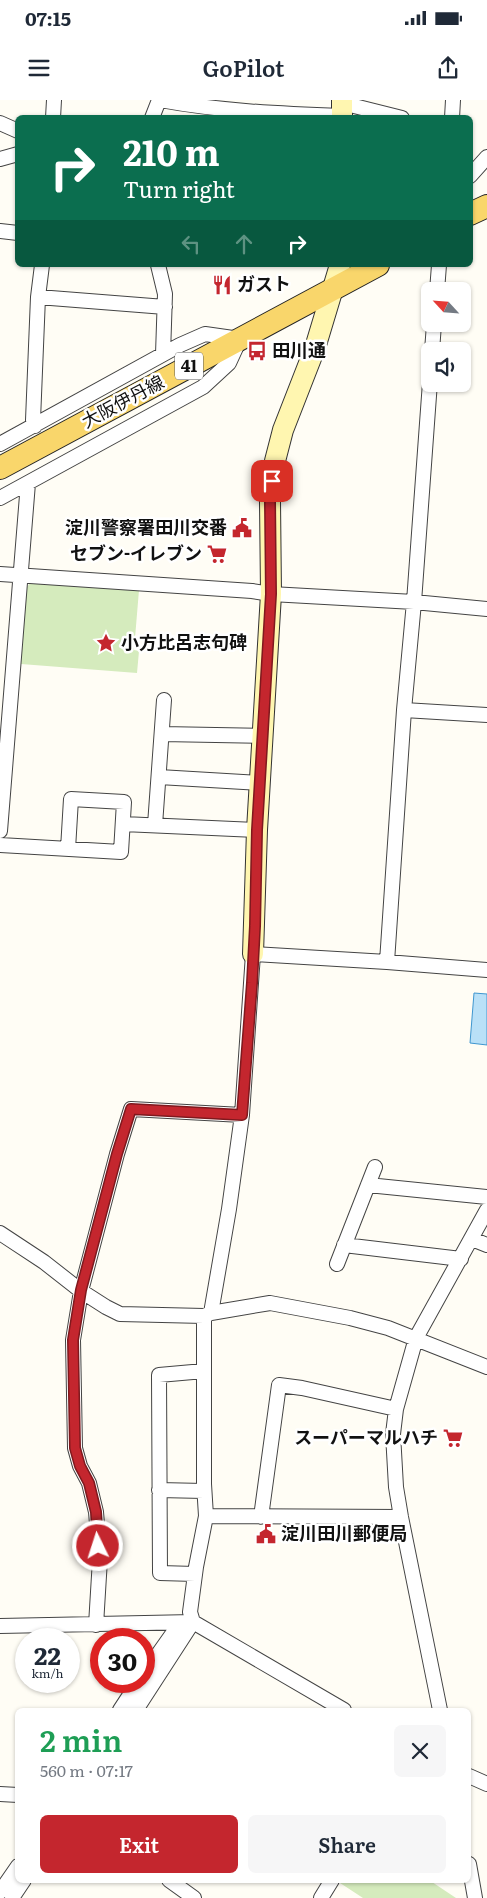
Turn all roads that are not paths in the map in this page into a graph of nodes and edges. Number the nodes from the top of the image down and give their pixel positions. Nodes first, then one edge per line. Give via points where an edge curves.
1 (54, 100) edge
2 (159, 100) edge
3 (453, 100) edge
4 (342, 109) edge
5 (53, 115) edge
6 (153, 115) edge
7 (382, 115) edge
8 (452, 115) edge
9 (0, 124) edge
10 (15, 130) edge
11 (15, 155) edge
12 (487, 157) edge
13 (0, 159) edge
14 (473, 173) edge
15 (0, 231) edge
16 (15, 233) edge
17 (42, 267) edge
18 (158, 267) edge
19 (339, 267) edge
20 (374, 267) edge
21 (439, 267) edge
22 (438, 282) edge
23 (333, 290) junction
24 (38, 297) junction
25 (166, 307) junction
26 (240, 339) junction
27 (163, 354) junction
28 (429, 392) edge
29 (35, 426) junction
30 (0, 444) edge
31 (0, 468) edge
32 (28, 483) junction
33 (0, 498) edge
34 (0, 574) edge
35 (19, 575) junction
36 (271, 594) junction
37 (414, 602) junction
38 (487, 609) edge
39 (164, 700) dead end
40 (404, 710) junction
41 (487, 715) edge
42 (162, 734) junction
43 (263, 736) junction
44 (159, 777) junction
45 (260, 783) junction
46 (123, 824) junction
47 (155, 825) junction
48 (257, 830) junction
49 (0, 831) edge
50 (0, 844) edge
51 (68, 849) junction
52 (253, 954) junction
53 (387, 962) junction
54 (487, 970) edge
55 (242, 1115) junction
56 (375, 1167) dead end
57 (368, 1185) junction
58 (487, 1198) edge
59 (487, 1210) edge
60 (0, 1233) edge
61 (472, 1239) junction
62 (344, 1245) junction
63 (487, 1245) edge
64 (461, 1259) junction
65 (337, 1264) dead end
66 (81, 1290) junction
67 (207, 1315) junction
68 (416, 1338) junction
69 (487, 1367) edge
70 (204, 1371) junction
71 (396, 1409) junction
72 (159, 1490) junction
73 (204, 1491) junction
74 (206, 1516) junction
75 (261, 1517) junction
76 (401, 1517) junction
77 (195, 1574) junction
78 (187, 1623) junction
79 (96, 1625) junction
80 (0, 1626) edge
81 (155, 1661) edge
82 (131, 1693) edge
83 (121, 1708) edge
84 (137, 1708) edge
85 (340, 1708) edge
86 (440, 1708) edge
87 (471, 1777) edge
88 (487, 1784) edge
89 (0, 1794) edge
90 (15, 1795) edge
91 (15, 1870) edge
92 (471, 1881) edge
93 (22, 1883) edge
94 (173, 1883) edge
95 (330, 1883) edge
96 (0, 1892) edge
97 (12, 1898) edge
98 (194, 1898) edge
99 (321, 1898) edge
100 (475, 1898) edge

1 - 5 street
2 - 4 street via 269,113
2 - 6 street
3 - 8 street
4 - 7 street
9 - 10 street
11 - 13 street
12 - 14 street
15 - 16 street
17 - 24 street
18 - 25 street
19 - 23 street
20 - 23 main road, 大阪伊丹線 / 41
21 - 22 street
23 - 26 main road, 大阪伊丹線 / 41
23 - 36 street via 274,461 270,501
24 - 25 street
24 - 29 street
25 - 27 street
26 - 27 street via 205,334
26 - 31 main road, 大阪伊丹線 / 41
26 - 32 street via 229,363 203,387
27 - 29 street
28 - 37 street
29 - 30 street
32 - 33 street
32 - 35 street
34 - 35 street
35 - 36 street
35 - 49 street
36 - 37 street
36 - 43 street
37 - 38 street
37 - 40 street
39 - 42 street
40 - 41 street
40 - 53 street
42 - 43 street
42 - 44 street
43 - 45 street
44 - 45 street
44 - 47 street
45 - 48 street
46 - 47 street
46 - 51 street via 121,852
46 - 51 street via 124,802 71,799
47 - 48 street
48 - 52 street
50 - 51 street
52 - 53 street
52 - 55 street
53 - 54 street
55 - 66 street via 131,1109
55 - 67 street via 229,1209
56 - 57 street
57 - 58 street
57 - 62 street
59 - 61 street
60 - 66 street
61 - 63 street
61 - 64 street
62 - 64 street
62 - 65 street
64 - 68 street
66 - 67 street via 120,1314
66 - 79 street via 73,1340 75,1441 96,1512 100,1559
67 - 68 street via 270,1303 350,1318
67 - 70 street
68 - 69 street
68 - 71 street
70 - 72 street via 159,1375
70 - 73 street
71 - 75 street via 279,1385
71 - 76 street via 393,1434
72 - 73 street
72 - 77 street via 160,1573
73 - 74 street
74 - 75 street
74 - 77 street
75 - 76 street
76 - 86 street
77 - 78 street
78 - 79 street
78 - 81 street
78 - 84 street
78 - 85 street
79 - 80 street
82 - 83 street
87 - 88 street
89 - 90 street
91 - 96 street
92 - 100 street
93 - 97 street
94 - 98 street
95 - 99 street

